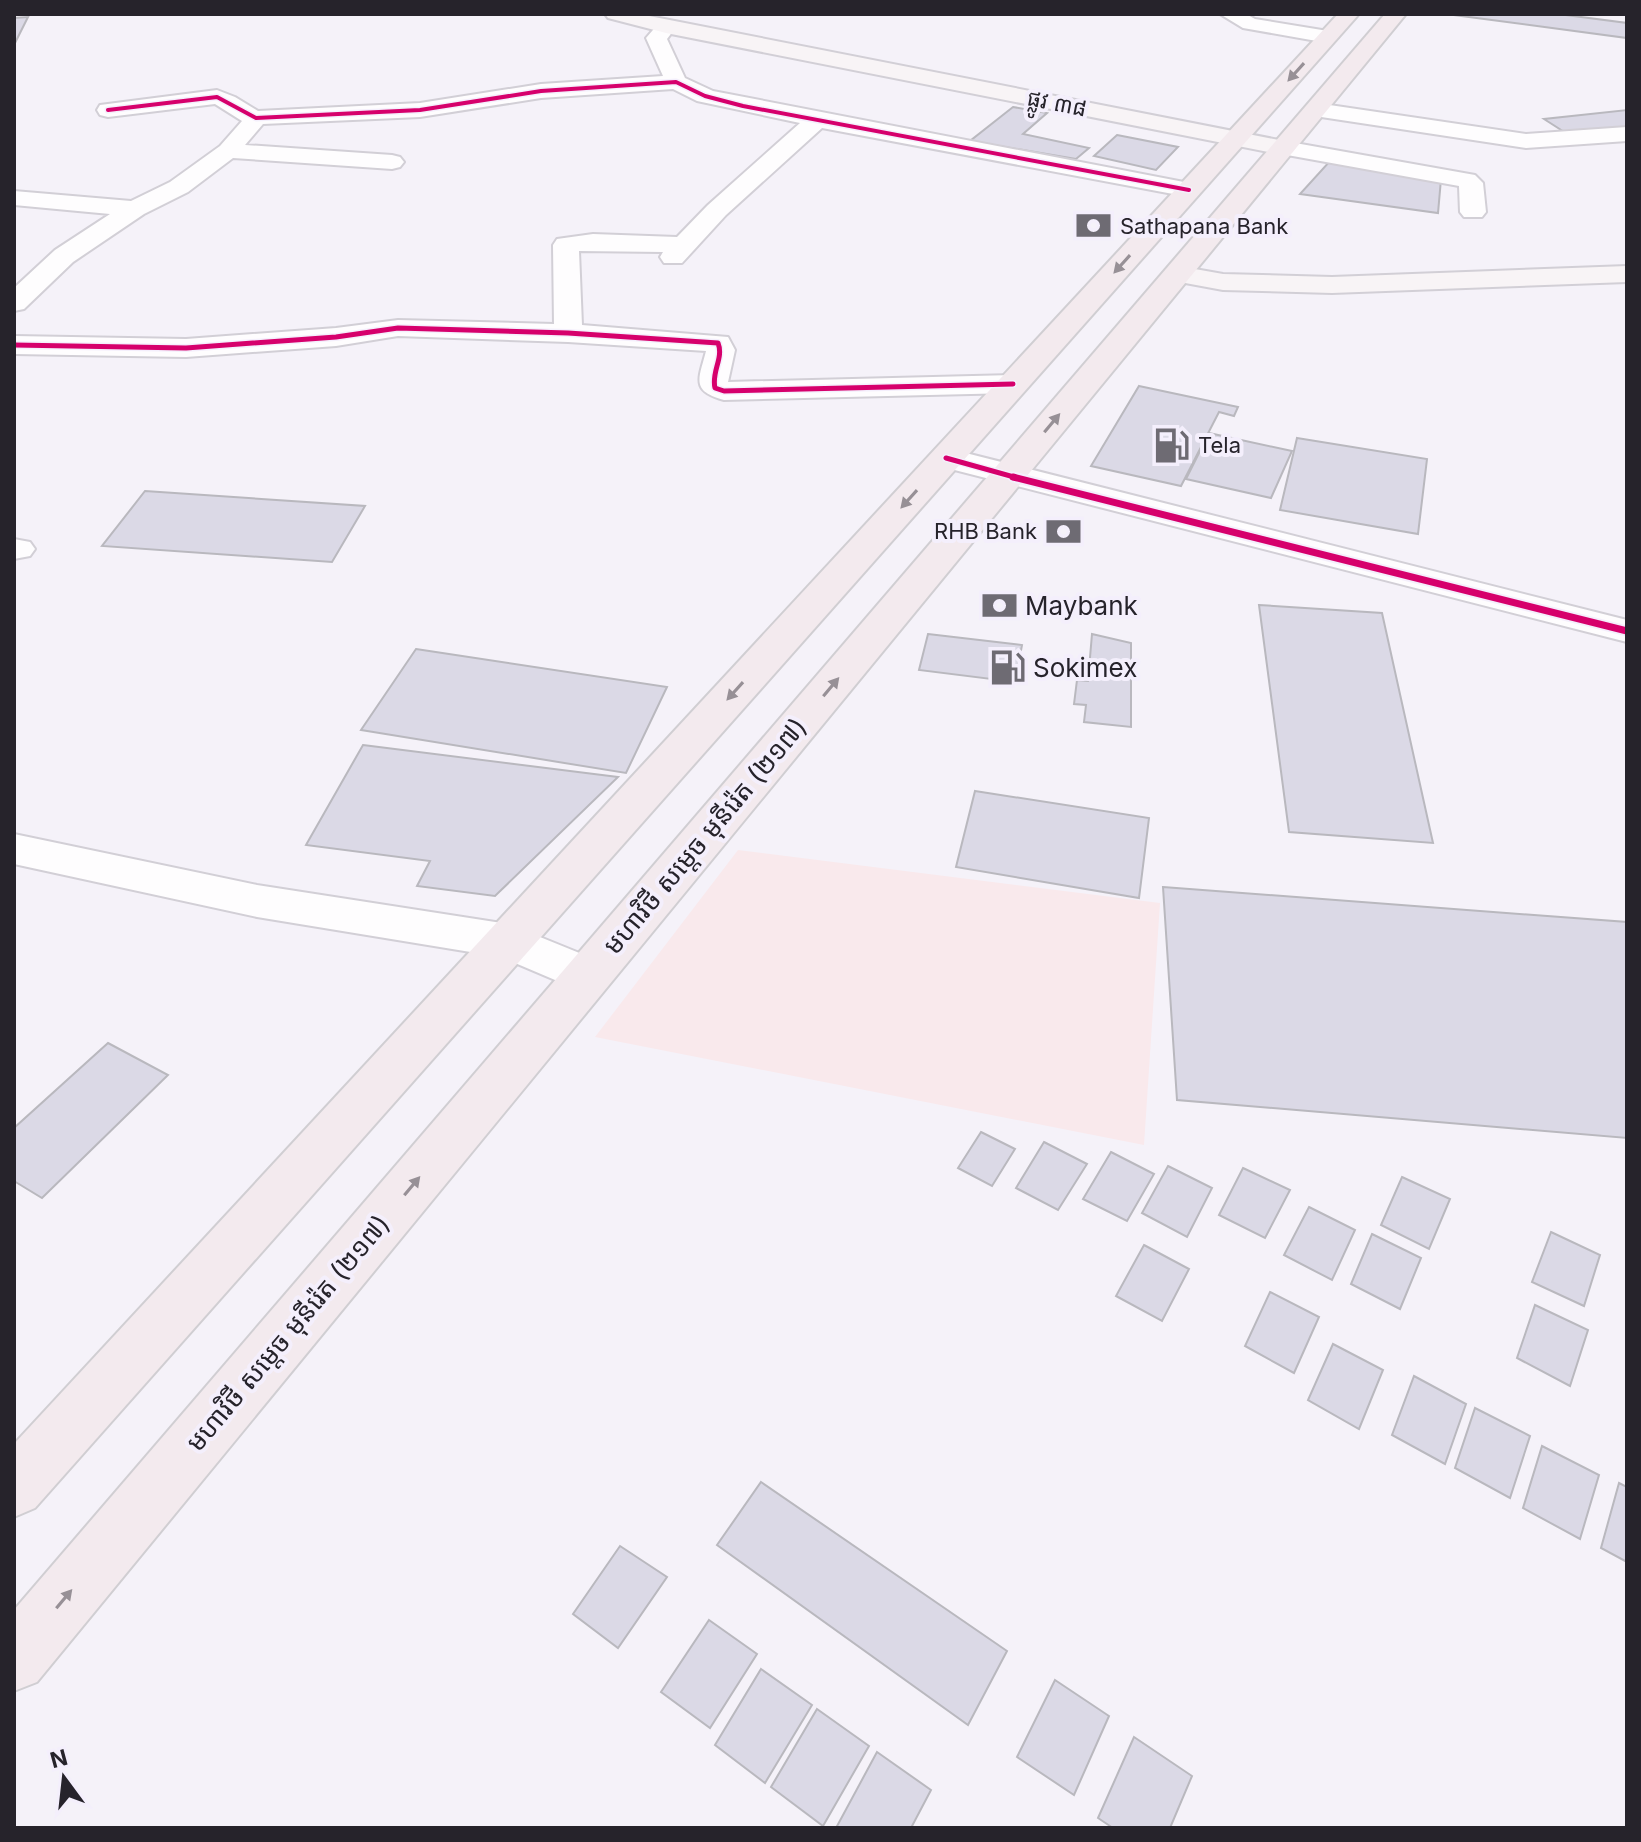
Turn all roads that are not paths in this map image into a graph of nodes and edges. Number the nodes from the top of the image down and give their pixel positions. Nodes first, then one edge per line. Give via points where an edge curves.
1 (615, 14) edge
2 (1230, 14) edge
3 (1396, 14) edge
4 (1338, 26) edge
5 (666, 27) junction
6 (676, 82) junction
7 (108, 110) dead end
8 (1316, 110) junction
9 (256, 118) junction
10 (817, 120) junction
11 (1627, 134) edge
12 (1236, 138) junction
13 (1284, 148) junction
14 (228, 151) junction
15 (392, 162) dead end
16 (1189, 190) junction
17 (14, 198) edge
18 (135, 209) junction
19 (1473, 212) dead end
20 (14, 261) edge
21 (54, 265) junction
22 (1178, 274) junction
23 (1627, 274) edge
24 (14, 303) edge
25 (568, 333) junction
26 (14, 345) edge
27 (1013, 384) junction
28 (946, 458) junction
29 (1008, 476) junction
30 (1627, 631) edge
31 (14, 849) edge
32 (508, 941) junction
33 (588, 976) junction
34 (14, 1487) edge
35 (14, 1659) edge

1 - 5 street, ផ្លូវ ៣៨
2 - 4 street via 1250,24
3 - 8 main road, មហាវិថី សម្តេច មុនីរ៉េត (២១៧)
4 -> 12 main road
5 - 6 street via 656,38
5 - 12 street, ផ្លូវ ៣៨
6 - 9 street via 541,91 420,110
6 - 10 street via 705,96
7 - 9 street via 217,97
8 - 11 street via 1526,141
8 - 13 main road, មហាវិថី សម្តេច មុនីរ៉េត (២១៧)
9 - 14 street
10 - 16 street
10 - 25 street via 679,251 593,242 566,245
12 - 13 street, ផ្លូវ ៣៨
12 - 16 main road
13 - 19 street, ផ្លូវ ៣៨ via 1466,180 1471,183
13 - 22 main road, មហាវិថី សម្តេច មុនីរ៉េត (២១៧)
14 - 15 street
14 - 18 street via 179,187
16 -> 27 main road
17 - 18 street
18 - 21 street
20 - 21 street
21 - 24 street
22 - 23 street via 1223,282 1332,285
29 -> 22 main road, មហាវិថី សម្តេច មុនីរ៉េត (២១៧)
25 - 26 street via 398,328 186,348
25 - 27 street via 714,342 721,350 713,381 724,391
27 - 28 main road
28 - 29 street
28 -> 32 main road
29 - 30 street
33 -> 29 main road, មហាវិថី សម្តេច មុនីរ៉េត (២១៧)
31 - 32 street via 257,901
32 - 33 street
32 - 34 main road
35 -> 33 main road, មហាវិថី សម្តេច មុនីរ៉េត (២១៧)

